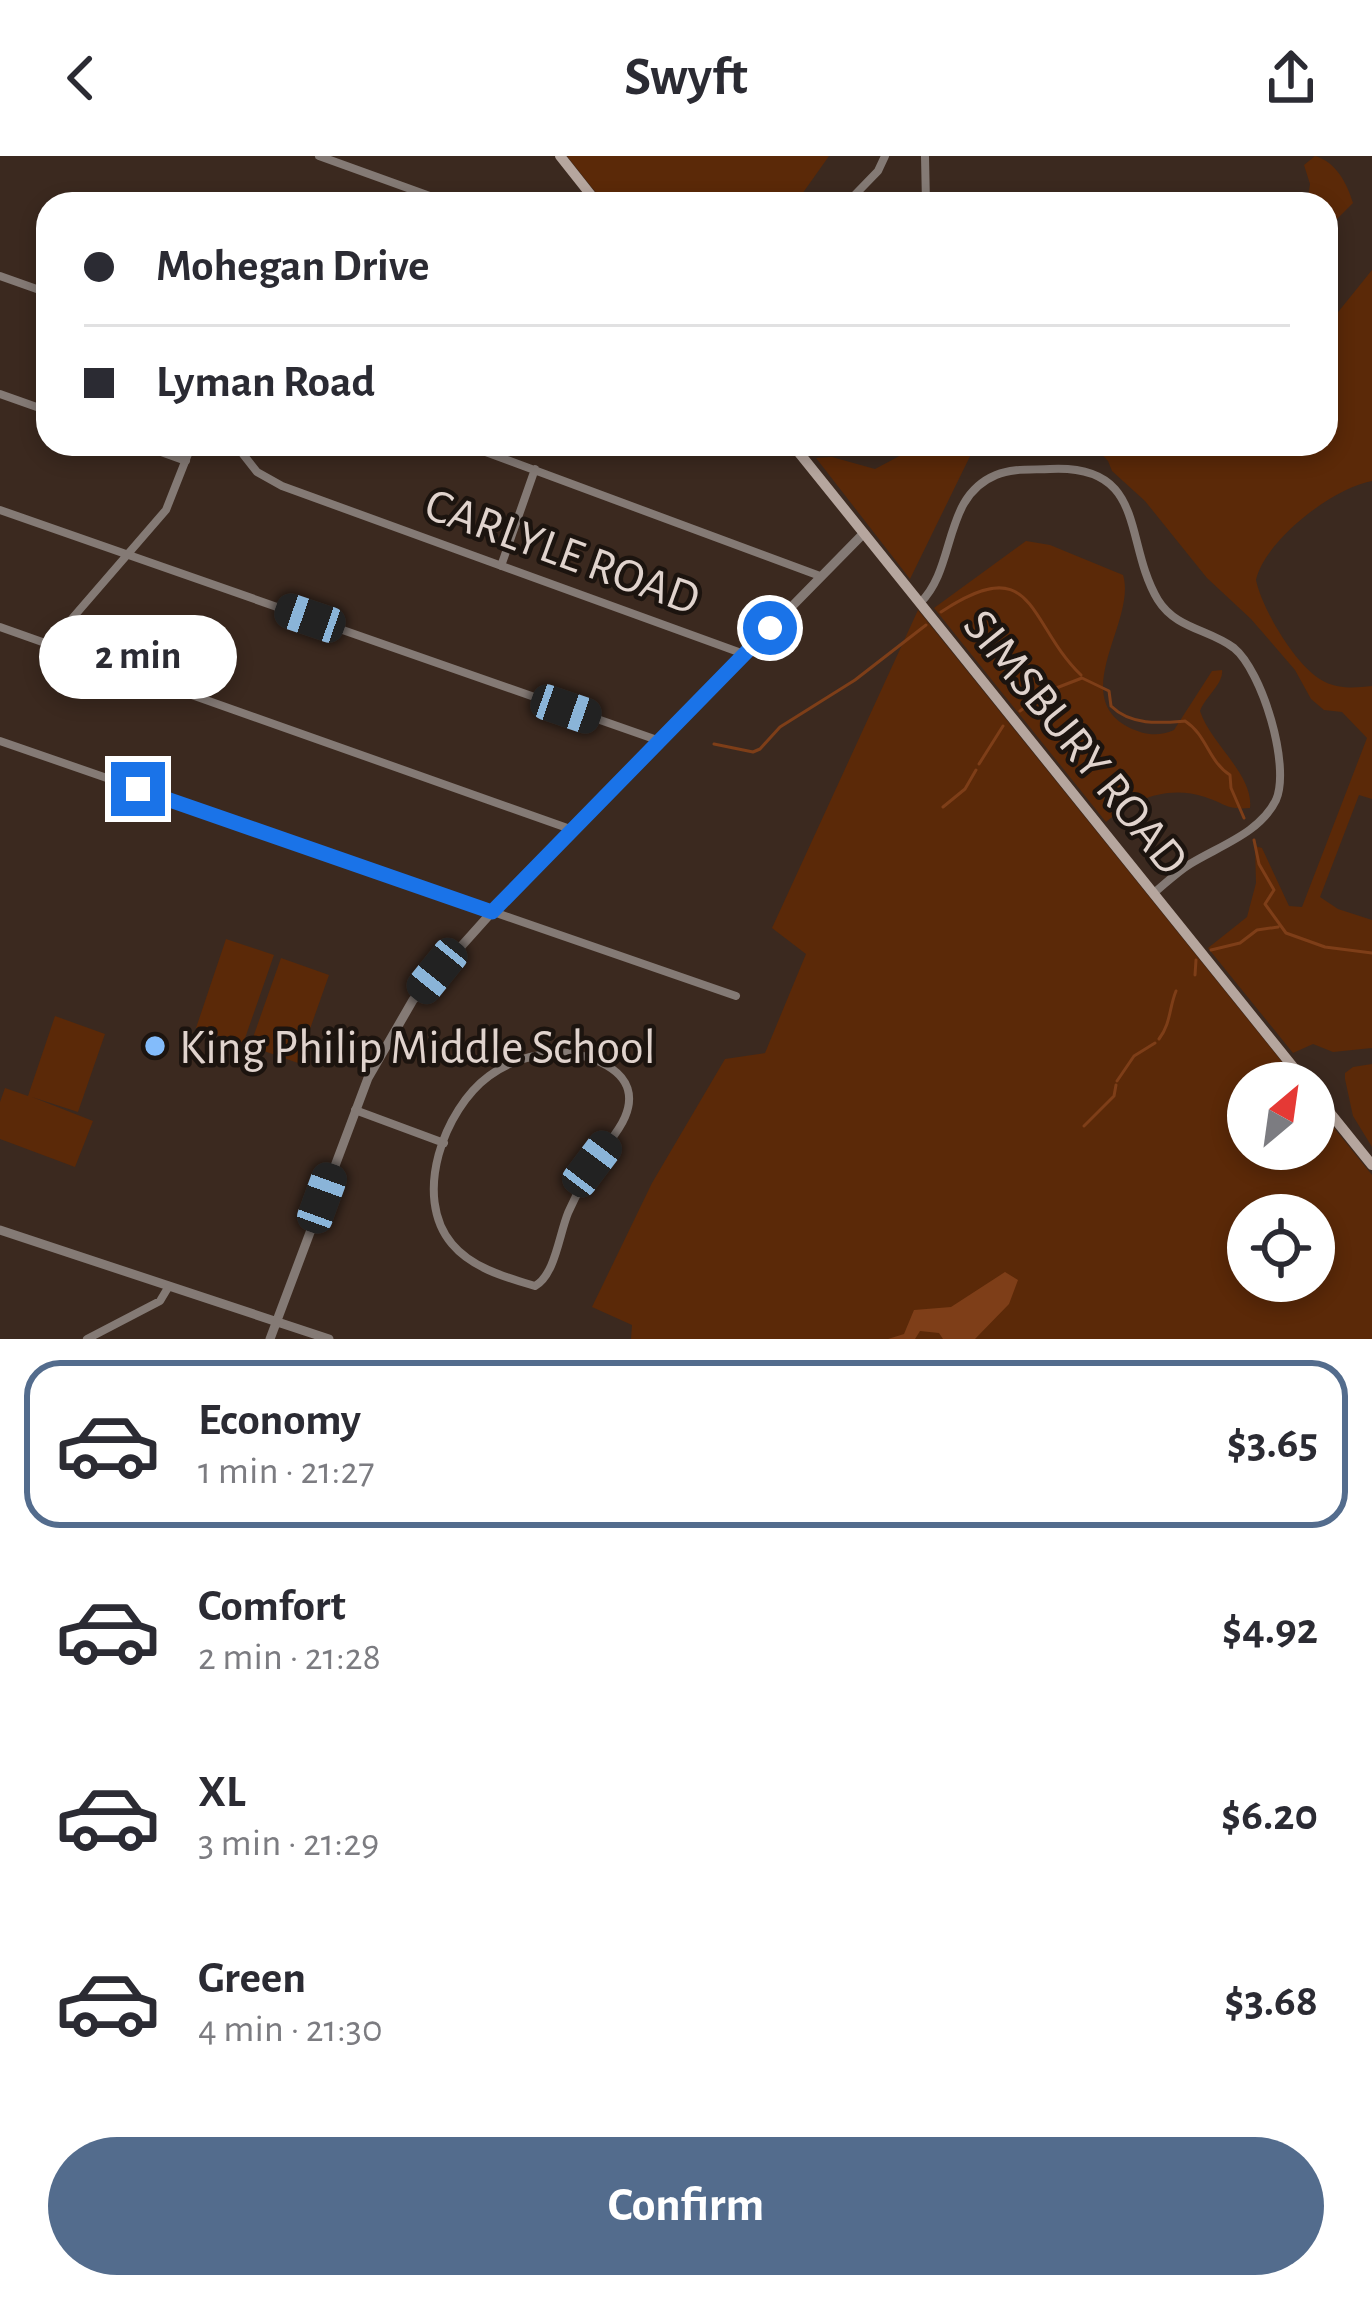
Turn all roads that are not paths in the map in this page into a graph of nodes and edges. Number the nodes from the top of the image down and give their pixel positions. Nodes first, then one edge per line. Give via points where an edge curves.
1 (319, 156) edge
2 (560, 156) edge
3 (885, 156) edge
4 (925, 156) edge
5 (419, 192) edge
6 (588, 192) edge
7 (858, 192) edge
8 (926, 192) edge
9 (0, 276) edge
10 (36, 289) edge
11 (0, 394) edge
12 (36, 407) edge
13 (174, 456) edge
14 (187, 456) edge
15 (244, 456) edge
16 (497, 456) edge
17 (802, 456) edge
18 (186, 460) junction
19 (535, 470) junction
20 (0, 510) edge
21 (864, 533) junction
22 (128, 554) junction
23 (501, 566) junction
24 (820, 576) junction
25 (920, 604) junction
26 (0, 627) edge
27 (50, 644) junction
28 (744, 654) junction
29 (0, 741) edge
30 (660, 741) junction
31 (573, 830) junction
32 (1154, 893) junction
33 (492, 912) junction
34 (736, 996) dead end
35 (1289, 1062) edge
36 (355, 1110) junction
37 (1335, 1119) edge
38 (443, 1143) junction
39 (1372, 1165) edge
40 (0, 1230) edge
41 (169, 1286) junction
42 (276, 1322) junction
43 (87, 1339) edge
44 (270, 1339) edge
45 (328, 1339) edge

1 - 5 street
2 - 6 main road
3 - 7 street
4 - 8 street
9 - 10 street
11 - 12 street
13 - 18 street
14 - 18 street
15 - 23 street, CARLYLE ROAD via 273,482
16 - 19 street
17 - 21 main road, SIMSBURY ROAD
18 - 22 street via 170,504
19 - 23 street
19 - 24 street
20 - 22 street
21 - 24 street
21 - 25 main road, SIMSBURY ROAD
22 - 27 street
22 - 30 street
23 - 28 street, CARLYLE ROAD
24 - 28 street
25 - 32 main road, SIMSBURY ROAD
25 - 32 street via 939,579 959,509 989,478 1077,469 1120,494 1158,601 1245,659 1280,758 1277,795 1264,817
26 - 27 street
27 - 31 street
28 - 30 street
29 - 33 street
30 - 31 street
31 - 33 street
32 - 35 main road, SIMSBURY ROAD
33 - 34 street
33 - 36 street via 413,1000
36 - 38 street
36 - 42 street
37 - 39 main road
38 - 38 street via 475,1088 530,1056 597,1058 628,1090 625,1120 592,1164 550,1270 535,1286 488,1270 451,1243 434,1197
40 - 41 street
41 - 42 street
41 - 43 street via 160,1301
42 - 44 street
42 - 45 street

